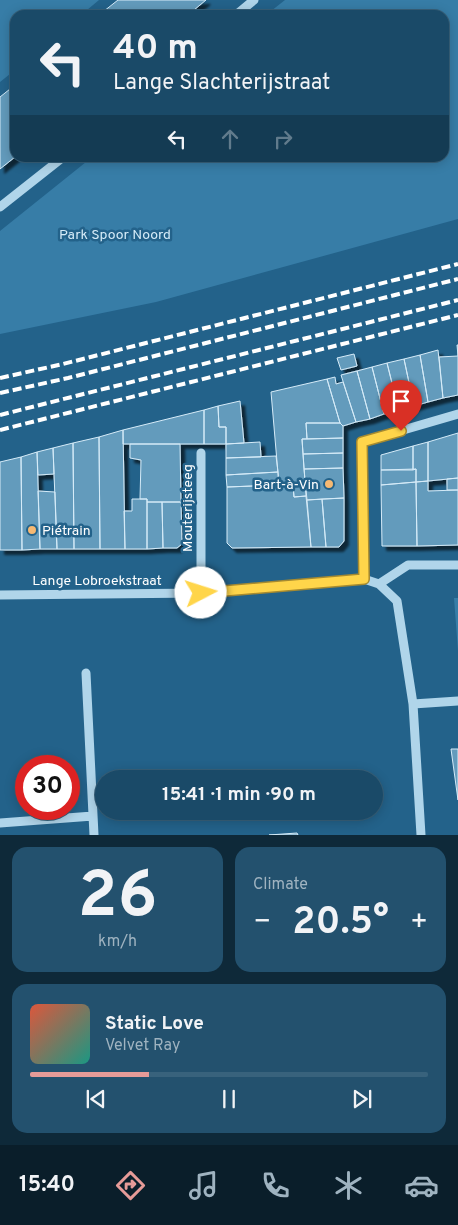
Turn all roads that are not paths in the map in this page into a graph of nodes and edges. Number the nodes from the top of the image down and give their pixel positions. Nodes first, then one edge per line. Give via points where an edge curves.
1 (254, 0) edge
2 (242, 10) edge
3 (57, 162) edge
4 (0, 207) edge
5 (458, 414) edge
6 (201, 453) dead end
7 (458, 565) edge
8 (364, 579) junction
9 (380, 584) junction
10 (201, 593) junction
11 (0, 595) edge
12 (86, 672) dead end
13 (458, 701) edge
14 (413, 704) junction
15 (93, 816) junction
16 (0, 823) edge
17 (94, 835) edge
18 (420, 835) edge

1 - 2 street
3 - 4 street
5 - 8 street via 362,442
6 - 10 street, Mouterijsteeg
7 - 9 street via 408,566
8 - 9 street, Lange Lobroekstraat
8 - 10 street, Lange Lobroekstraat
9 - 14 street, Lange Lobroekstraat via 397,601
10 - 11 street, Lange Lobroekstraat
12 - 15 street
13 - 14 street
14 - 18 street, Lange Lobroekstraat
15 - 16 street
15 - 17 street

